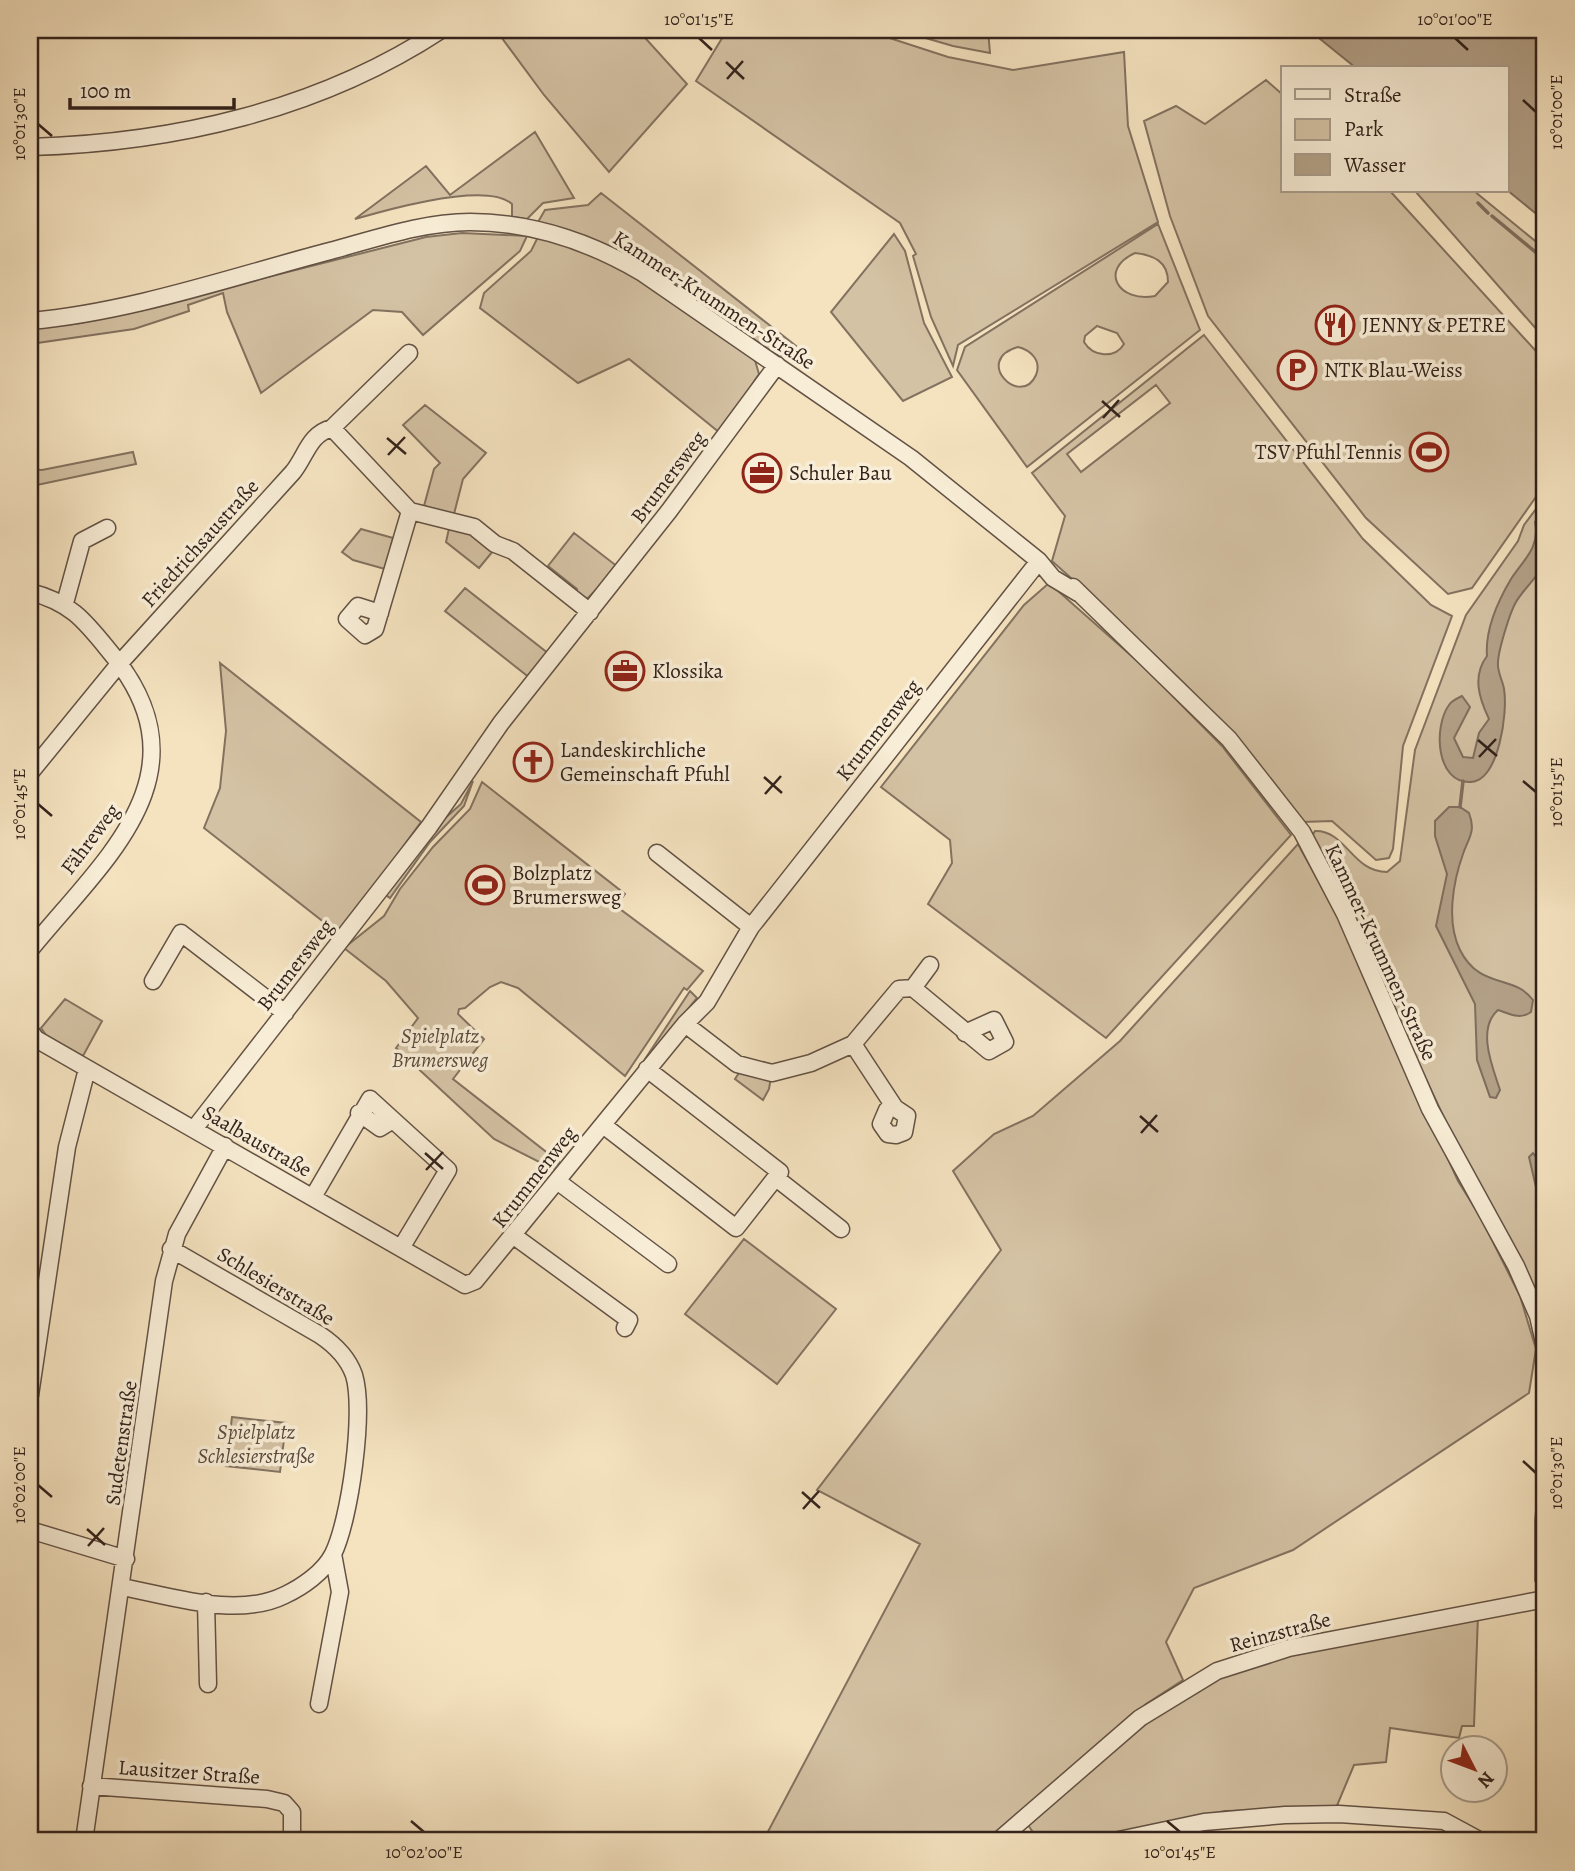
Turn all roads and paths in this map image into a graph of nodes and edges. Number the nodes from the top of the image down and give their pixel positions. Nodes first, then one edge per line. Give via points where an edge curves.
1 (441, 30) edge
2 (30, 147) edge
3 (30, 321) edge
4 (409, 353) dead end
5 (777, 365) junction
6 (332, 428) junction
7 (410, 511) junction
8 (107, 528) dead end
9 (1039, 561) junction
10 (30, 592) edge
11 (65, 603) junction
12 (590, 612) junction
13 (380, 613) dead end
14 (119, 664) junction
15 (30, 773) edge
16 (657, 853) dead end
17 (751, 927) junction
18 (30, 950) edge
19 (930, 965) dead end
20 (153, 981) dead end
21 (913, 988) junction
22 (285, 1013) junction
23 (685, 1024) junction
24 (965, 1033) dead end
25 (32, 1038) edge
26 (853, 1044) junction
27 (87, 1069) junction
28 (647, 1069) junction
29 (895, 1108) dead end
30 (603, 1125) junction
31 (194, 1129) junction
32 (225, 1146) junction
33 (776, 1178) junction
34 (557, 1181) junction
35 (313, 1197) junction
36 (841, 1229) dead end
37 (514, 1236) junction
38 (401, 1248) junction
39 (171, 1250) junction
40 (668, 1264) dead end
41 (466, 1285) joint
42 (36, 1304) edge
43 (625, 1328) dead end
44 (1545, 1347) edge
45 (30, 1395) edge
46 (30, 1530) edge
47 (333, 1554) junction
48 (126, 1559) junction
49 (314, 1577) junction
50 (336, 1579) junction
51 (122, 1587) junction
52 (1545, 1599) edge
53 (206, 1602) junction
54 (208, 1684) dead end
55 (319, 1704) dead end
56 (91, 1786) junction
57 (83, 1841) edge
58 (292, 1841) edge
59 (998, 1841) edge
60 (1114, 1841) edge
61 (1481, 1841) edge

1 - 2 street via 292,103 228,122 109,143
3 - 5 street, Kammer-Krummen-Straße via 89,314 436,225 510,224 569,237 613,255
4 - 6 street, Friedrichsaustraße
5 - 9 street, Kammer-Krummen-Straße via 911,458
5 - 12 street, Brumersweg
6 - 7 street
6 - 14 street, Friedrichsaustraße via 322,430 293,472
7 - 12 street via 474,527 513,551
7 - 13 street
8 - 11 street via 82,541
9 - 17 street, Krummenweg
9 - 44 street, Kammer-Krummen-Straße via 1059,570 1229,739 1302,832 1345,914 1430,1109 1516,1266 1538,1315
10 - 11 street
11 - 14 street, Fähreweg
12 - 22 street, Brumersweg via 501,723 470,769 459,799 429,827
14 - 15 street, Friedrichsaustraße
14 - 18 street, Fähreweg via 142,700 152,744 145,798 114,846
16 - 17 street
17 - 23 street, Krummenweg
19 - 21 street
20 - 22 street via 181,933
21 - 24 street
21 - 26 street via 899,989
22 - 31 street, Brumersweg
23 - 26 street via 737,1064 772,1073 811,1063
23 - 28 street, Krummenweg
25 - 27 street, Saalbaustraße
26 - 29 street
27 - 31 street, Saalbaustraße
27 - 42 street via 66,1147
28 - 30 street, Krummenweg
28 - 33 street via 780,1172
30 - 33 street via 736,1228
30 - 34 street, Krummenweg
31 - 32 street, Saalbaustraße
32 - 35 street, Saalbaustraße
32 - 39 street, Sudetenstraße
33 - 36 street
34 - 37 street, Krummenweg
34 - 40 street
35 - 38 street, Saalbaustraße
35 - 38 street via 370,1099 453,1175
37 - 41 street, Krummenweg via 487,1270
37 - 43 street via 629,1320
38 - 41 street, Saalbaustraße
39 - 47 street, Schlesierstraße via 327,1340 342,1353 353,1373 359,1394 358,1426 345,1512
39 - 48 street, Sudetenstraße
42 - 45 street
46 - 48 street
47 - 49 street, Schlesierstraße
47 - 50 street
48 - 51 street, Sudetenstraße
49 - 50 street
49 - 53 street, Schlesierstraße via 282,1597 252,1605
50 - 55 street via 340,1592
51 - 53 street, Schlesierstraße
51 - 56 street, Sudetenstraße
52 - 59 street, Reinzstraße via 1289,1648 1217,1671 1140,1717
53 - 54 street
56 - 57 street, Sudetenstraße
56 - 58 street, Lausitzer Straße via 284,1803 292,1812
60 - 61 street via 1204,1822 1326,1814 1433,1819 1455,1825

